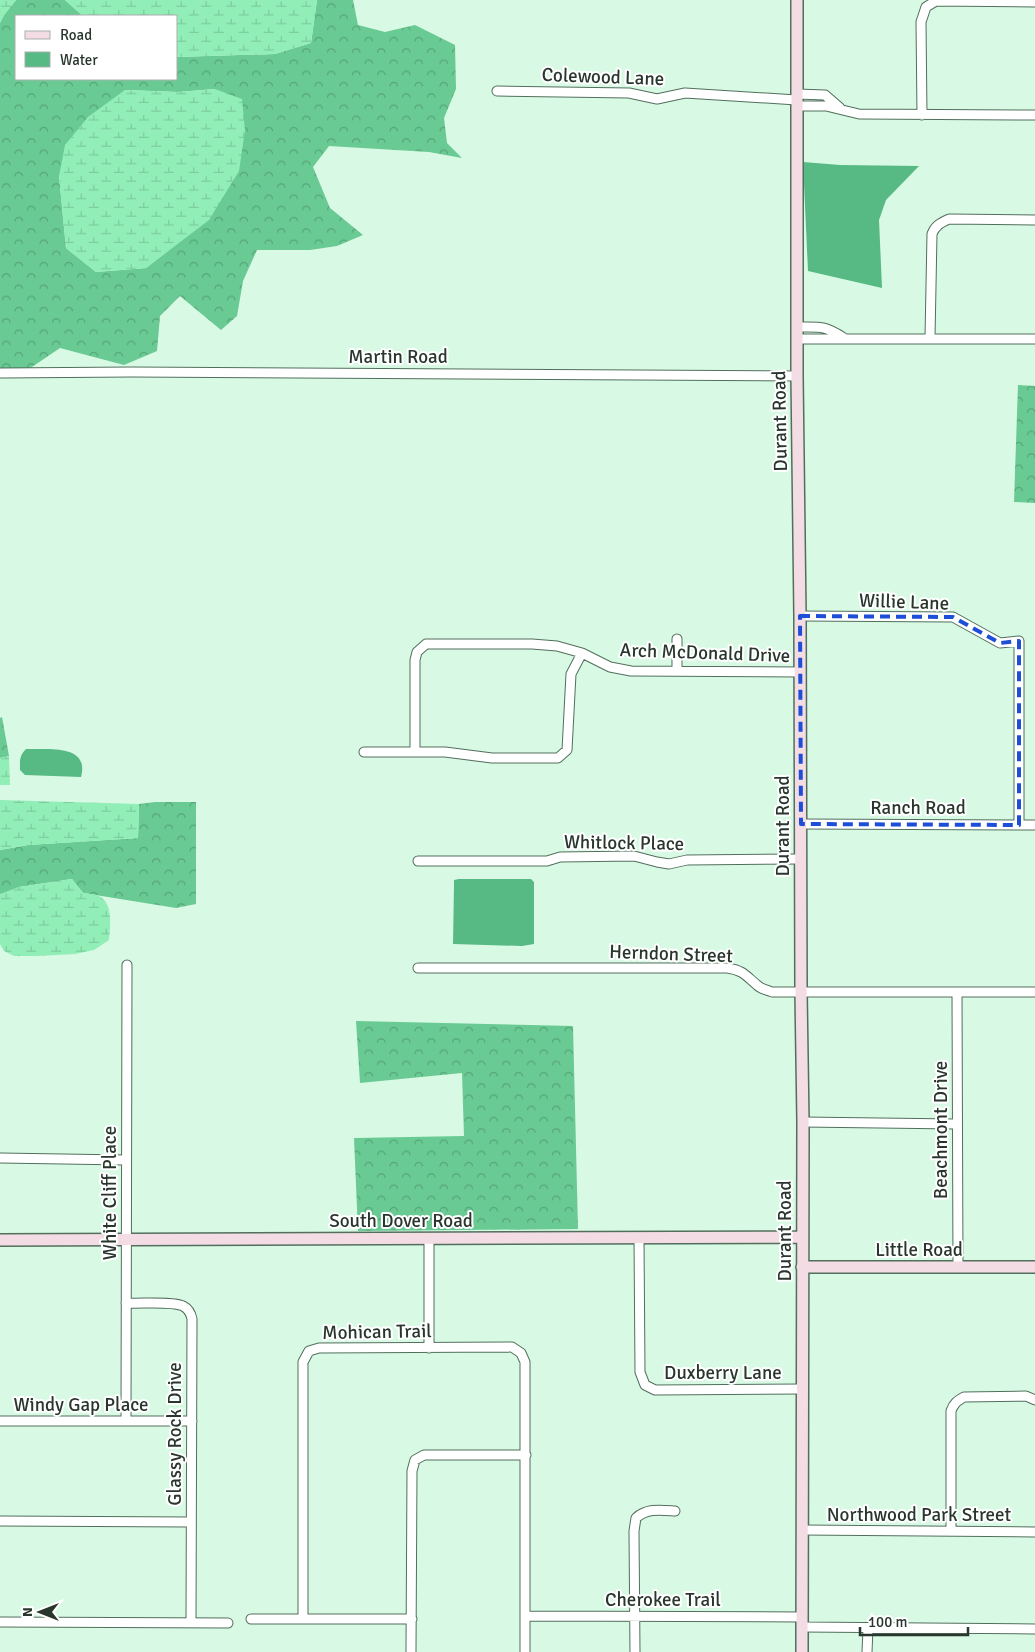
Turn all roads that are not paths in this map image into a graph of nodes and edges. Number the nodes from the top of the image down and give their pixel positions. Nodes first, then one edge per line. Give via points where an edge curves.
1 (797, 0) edge
2 (1035, 2) edge
3 (497, 91) dead end
4 (797, 100) junction
5 (922, 114) junction
6 (1035, 115) edge
7 (1035, 220) edge
8 (796, 333) junction
9 (930, 338) junction
10 (1035, 339) edge
11 (0, 373) edge
12 (796, 376) junction
13 (800, 616) junction
14 (677, 639) dead end
15 (582, 653) junction
16 (677, 671) junction
17 (800, 672) junction
18 (364, 752) dead end
19 (415, 752) junction
20 (801, 824) junction
21 (1019, 825) junction
22 (1035, 825) edge
23 (801, 859) junction
24 (418, 862) dead end
25 (127, 965) dead end
26 (418, 968) dead end
27 (801, 992) junction
28 (1035, 992) edge
29 (957, 993) junction
30 (803, 1122) junction
31 (956, 1124) junction
32 (0, 1158) edge
33 (126, 1160) junction
34 (802, 1237) junction
35 (429, 1238) junction
36 (639, 1238) junction
37 (0, 1240) edge
38 (126, 1240) junction
39 (802, 1267) junction
40 (958, 1267) junction
41 (1035, 1268) edge
42 (126, 1304) junction
43 (429, 1348) junction
44 (802, 1389) junction
45 (1035, 1400) edge
46 (0, 1421) edge
47 (126, 1421) junction
48 (192, 1421) junction
49 (526, 1455) junction
50 (675, 1511) dead end
51 (0, 1521) edge
52 (191, 1522) junction
53 (802, 1530) junction
54 (951, 1531) junction
55 (1035, 1532) edge
56 (525, 1616) junction
57 (634, 1617) junction
58 (250, 1619) dead end
59 (303, 1619) junction
60 (412, 1619) junction
61 (0, 1622) edge
62 (191, 1622) junction
63 (802, 1622) junction
64 (228, 1623) dead end
65 (868, 1628) junction
66 (1035, 1629) edge
67 (411, 1652) edge
68 (525, 1652) edge
69 (635, 1652) edge
70 (802, 1652) edge
71 (868, 1652) edge

1 - 4 street, Durant Road
2 - 5 street via 936,1 926,7 921,22
3 - 4 street, Colewood Lane via 628,93 658,99 685,94
4 - 5 street, Colewood Lane via 826,96 840,108 859,114
4 - 8 street, Durant Road
5 - 6 street, Colewood Lane
7 - 9 street via 949,219 934,228
8 - 9 street via 824,327 844,338
8 - 12 street, Durant Road
9 - 10 street
11 - 12 street, Martin Road
12 - 13 street, Durant Road
13 - 17 street, Durant Road
13 - 21 street, Willie Lane via 953,617 1000,643 1019,641
14 - 16 street
15 - 16 street, Arch McDonald Drive via 622,670
15 - 19 street via 571,674 568,750 558,758 492,758
15 - 19 street, Arch McDonald Drive via 538,644 422,646 415,660
16 - 17 street, Arch McDonald Drive
17 - 20 street, Durant Road
18 - 19 street
20 - 21 street, Ranch Road
20 - 23 street, Durant Road
21 - 22 street, Ranch Road
23 - 24 street, Whitlock Place via 688,860 669,864 634,856 547,861
23 - 27 street, Durant Road
25 - 33 street, White Cliff Place
26 - 27 street, Herndon Street via 727,968 736,969 758,987 772,992
27 - 29 street, Herndon Street
27 - 30 street, Durant Road
28 - 29 street, Herndon Street
29 - 31 street, Beachmont Drive
30 - 31 street
30 - 34 street, Durant Road
31 - 40 street, Beachmont Drive
32 - 33 street
33 - 38 street, White Cliff Place
34 - 36 street, South Dover Road
34 - 39 street, Durant Road
35 - 36 street, South Dover Road
35 - 38 street, South Dover Road
35 - 43 street
36 - 44 street, Duxberry Lane via 640,1372 644,1385 656,1390
37 - 38 street, South Dover Road
38 - 42 street, White Cliff Place
39 - 40 street, Little Road
39 - 44 street, Durant Road
40 - 41 street, Little Road
42 - 47 street, White Cliff Place
42 - 48 street, Glassy Rock Drive via 174,1304 191,1314
43 - 49 street, Mohican Trail via 512,1347 521,1353 525,1362
43 - 59 street, Mohican Trail via 319,1348 309,1351 303,1362
44 - 53 street, Durant Road
45 - 54 street via 1026,1396 964,1397 953,1405
46 - 47 street, Windy Gap Place
47 - 48 street, Windy Gap Place
48 - 52 street, Glassy Rock Drive
49 - 56 street, Mohican Trail
49 - 60 street via 424,1455 415,1460 412,1471
50 - 57 street via 649,1510 636,1518
51 - 52 street
52 - 62 street, Glassy Rock Drive
53 - 54 street, Northwood Park Street
53 - 63 street, Durant Road
54 - 55 street, Northwood Park Street
56 - 57 street, Cherokee Trail
56 - 68 street, Mohican Trail
57 - 63 street, Cherokee Trail
57 - 69 street
58 - 59 street
59 - 60 street
60 - 67 street
61 - 62 street
62 - 64 street
63 - 65 street, Cherokee Trail
63 - 70 street, Durant Road
65 - 66 street, Cherokee Trail
65 - 71 street

